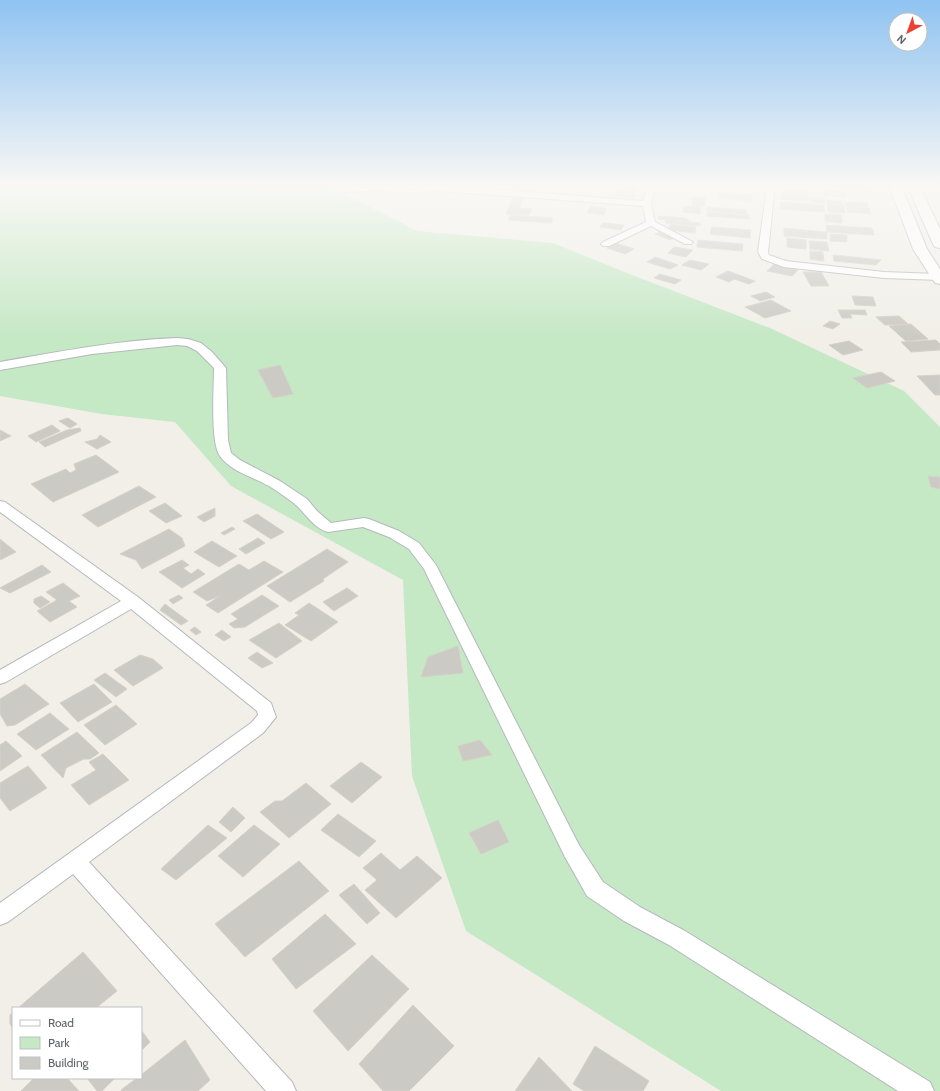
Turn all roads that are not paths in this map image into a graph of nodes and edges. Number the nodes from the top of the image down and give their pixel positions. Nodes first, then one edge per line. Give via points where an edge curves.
1 (623, 236) edge
2 (676, 236) edge
3 (765, 236) edge
4 (915, 236) edge
5 (688, 242) dead end
6 (606, 244) dead end
7 (939, 279) edge
8 (0, 366) edge
9 (4, 512) edge
10 (132, 601) junction
11 (0, 678) edge
12 (74, 860) junction
13 (0, 915) edge
14 (283, 1091) edge
15 (921, 1091) edge

1 - 6 street
2 - 5 street
3 - 7 street via 765,257 784,264
4 - 7 street
8 - 15 street via 86,351 171,342 192,344 204,351 220,368 221,440 225,454 235,463 302,502 328,528 364,522 394,534 414,546 431,568 572,851 595,889
9 - 10 street
10 - 11 street
10 - 12 street via 265,708 267,717 257,728
12 - 13 street
12 - 14 street

